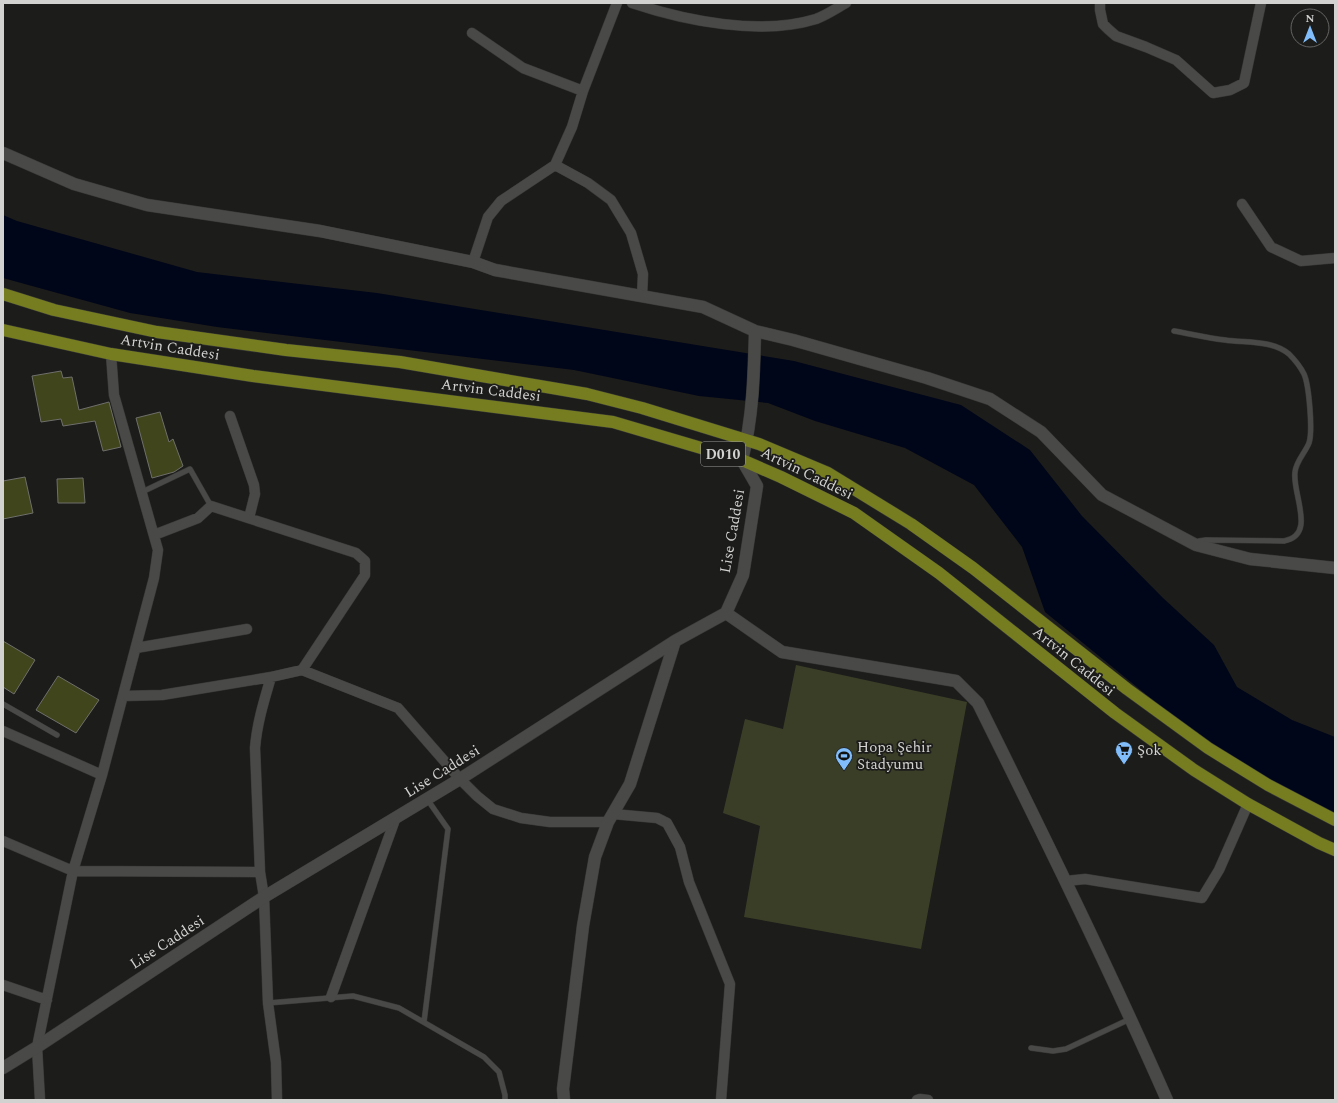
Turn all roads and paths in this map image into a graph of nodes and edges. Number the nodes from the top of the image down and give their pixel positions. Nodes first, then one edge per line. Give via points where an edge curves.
1 (617, 3) edge
2 (632, 3) edge
3 (846, 3) edge
4 (1100, 3) edge
5 (1261, 3) edge
6 (472, 33) dead end
7 (583, 91) junction
8 (3, 153) edge
9 (555, 165) junction
10 (1242, 204) dead end
11 (1335, 258) edge
12 (473, 262) junction
13 (3, 294) edge
14 (642, 296) junction
15 (3, 330) edge
16 (755, 331) junction
17 (1174, 331) dead end
18 (111, 354) junction
19 (230, 416) dead end
20 (747, 440) junction
21 (742, 460) junction
22 (142, 492) junction
23 (211, 506) junction
24 (249, 518) junction
25 (154, 534) junction
26 (1196, 545) junction
27 (1335, 568) edge
28 (726, 613) junction
29 (247, 629) dead end
30 (675, 641) junction
31 (136, 648) junction
32 (302, 670) junction
33 (271, 677) junction
34 (123, 696) junction
35 (3, 704) edge
36 (3, 731) edge
37 (57, 734) dead end
38 (102, 775) junction
39 (460, 779) junction
40 (427, 799) junction
41 (1248, 804) junction
42 (396, 817) junction
43 (610, 818) junction
44 (1335, 820) edge
45 (3, 841) edge
46 (1335, 850) edge
47 (73, 872) junction
48 (260, 872) junction
49 (1066, 881) junction
50 (264, 898) junction
51 (3, 985) edge
52 (331, 998) junction
53 (47, 1000) junction
54 (268, 1003) junction
55 (1131, 1018) junction
56 (424, 1022) junction
57 (37, 1047) junction
58 (1031, 1048) dead end
59 (3, 1068) edge
60 (40, 1100) edge
61 (277, 1100) edge
62 (505, 1100) edge
63 (564, 1100) edge
64 (721, 1100) edge
65 (917, 1100) edge
66 (928, 1100) edge
67 (1167, 1100) edge

1 - 7 street
2 - 3 street via 683,17 737,26 787,26 818,18
4 - 5 street via 1103,24 1116,36 1176,60 1212,93 1230,90 1244,83
6 - 7 street via 523,68
7 - 9 street via 572,127
8 - 12 street via 74,184 147,205 320,231
9 - 12 street via 501,201 488,217
9 - 14 street via 588,183 611,200 631,233 643,274
10 - 11 street via 1271,247 1301,261
12 - 14 street via 495,270
13 - 20 highway, Artvin Caddesi / D010 via 54,310 157,332 286,350 400,362 587,394
14 - 16 street via 703,307
15 - 18 highway, Artvin Caddesi / D010
16 - 20 street
16 - 26 street via 927,378 990,399 1042,432 1102,495
17 - 26 lane via 1273,345 1289,354 1304,374 1311,425 1310,437 1297,463 1294,476 1302,522 1299,532 1284,541 1206,540 1199,541
18 - 21 highway, Artvin Caddesi / D010 via 253,376 613,422
18 - 22 street via 114,395
19 - 24 street via 254,485 255,494
20 - 21 street
20 - 44 highway, Artvin Caddesi / D010 via 828,473 911,524 973,568 1127,689 1208,748 1268,785
21 - 28 street, Lise Caddesi via 757,486 743,575
21 - 41 highway, Artvin Caddesi / D010 via 854,513 939,574 1115,713 1194,770
22 - 23 lane via 190,469
22 - 25 street
23 - 24 street
23 - 25 street via 198,518
24 - 32 street via 356,553 364,561 365,575
25 - 31 street via 158,550 154,578
26 - 27 street via 1250,558
28 - 30 street, Lise Caddesi
28 - 49 street via 782,652 956,681 978,703
29 - 31 street
30 - 39 street, Lise Caddesi
30 - 43 street via 630,784
31 - 34 street
32 - 33 street
32 - 39 street via 398,708
33 - 34 street via 162,695
33 - 48 street via 260,713 255,748
34 - 38 street
35 - 37 lane
36 - 38 street
38 - 47 street
39 - 40 street, Lise Caddesi
39 - 43 street via 493,809 521,818 550,822
40 - 42 street, Lise Caddesi
40 - 56 lane via 448,829
41 - 46 highway, Artvin Caddesi / D010
41 - 49 street via 1219,870 1202,898 1085,879
42 - 50 street, Lise Caddesi
42 - 52 street
43 - 63 street via 596,857 583,926 563,1089
43 - 64 street via 657,818 668,823 680,847 689,882 730,984
45 - 47 street
47 - 48 street
47 - 53 street
48 - 50 street
49 - 55 street
50 - 54 street
50 - 57 street, Lise Caddesi
51 - 53 street
52 - 54 lane
52 - 56 lane via 353,996 399,1008
53 - 57 street
54 - 61 street via 276,1062
55 - 58 lane via 1066,1049 1053,1051
55 - 67 street
56 - 62 lane via 484,1057 499,1072
57 - 59 street, Lise Caddesi
57 - 60 street
65 - 66 street

